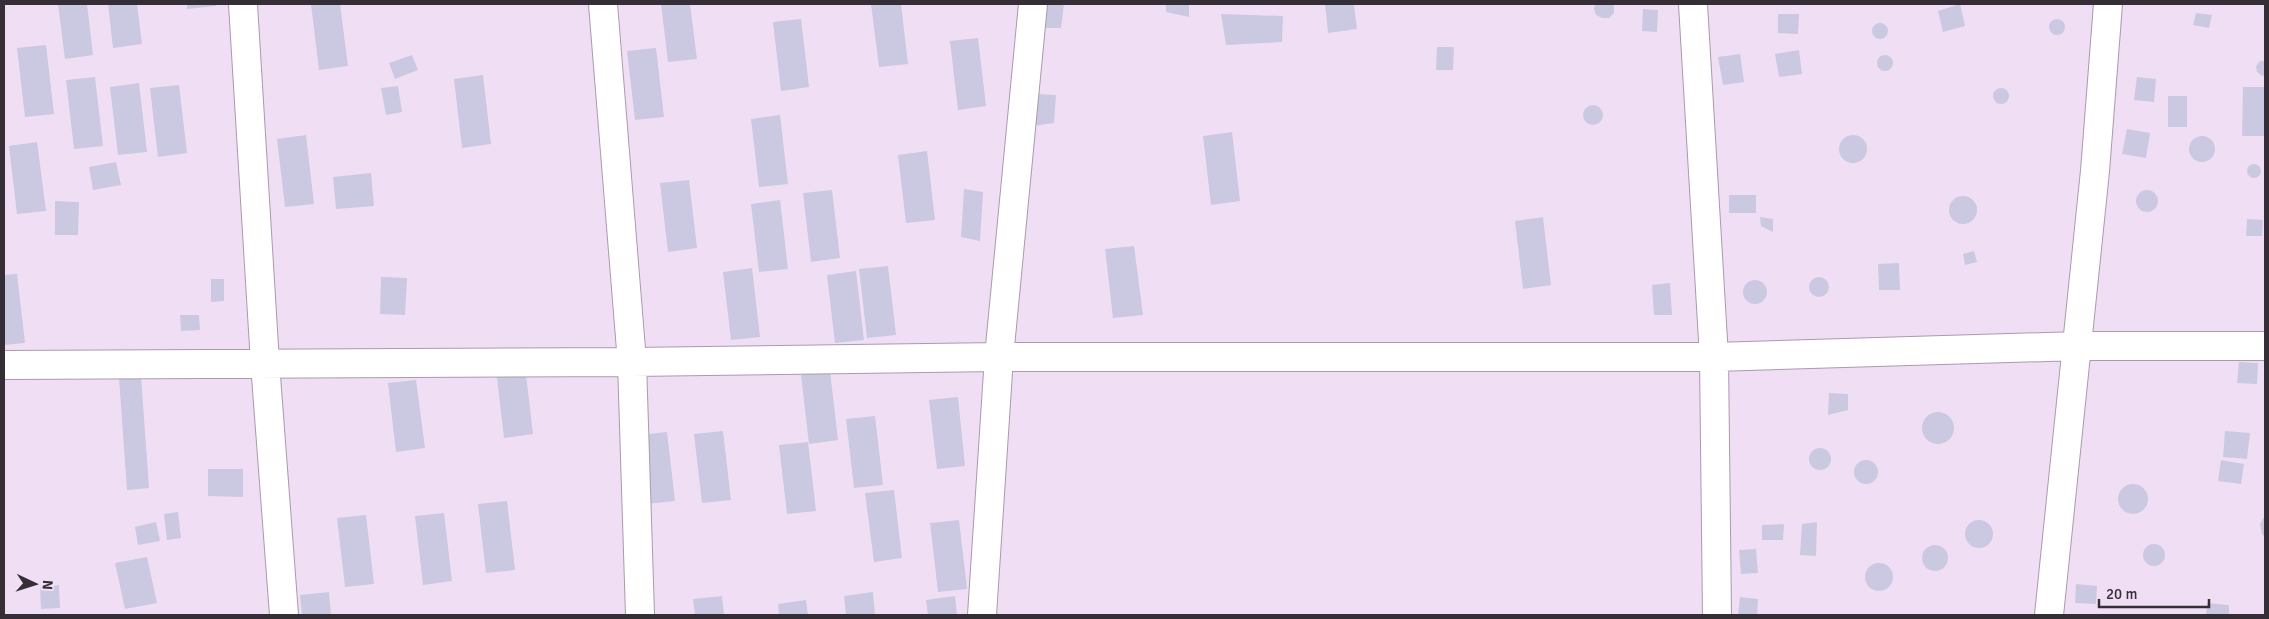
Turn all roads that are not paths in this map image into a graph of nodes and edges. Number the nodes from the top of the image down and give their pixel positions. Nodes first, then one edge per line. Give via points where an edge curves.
1 (243, 4) edge
2 (603, 4) edge
3 (1033, 4) edge
4 (1693, 4) edge
5 (2108, 4) edge
6 (2078, 346) junction
7 (2265, 346) edge
8 (999, 357) junction
9 (1714, 357) junction
10 (632, 362) junction
11 (266, 363) junction
12 (4, 365) edge
13 (284, 615) edge
14 (640, 615) edge
15 (982, 615) edge
16 (1717, 615) edge
17 (2048, 615) edge

1 - 11 street
2 - 10 street
3 - 8 street
4 - 9 street
5 - 6 street
6 - 7 street
6 - 9 street
6 - 17 street
8 - 9 street
8 - 10 street
8 - 15 street
9 - 16 street
10 - 11 street
10 - 14 street
11 - 12 street
11 - 13 street

